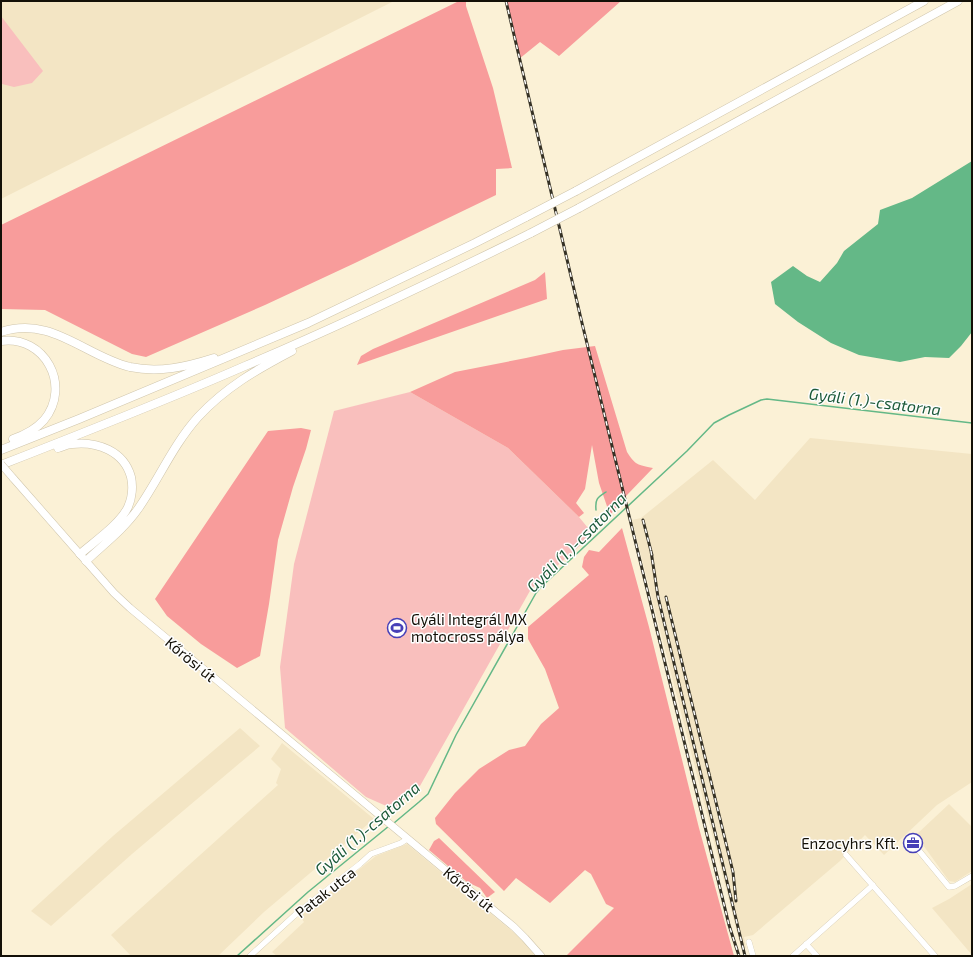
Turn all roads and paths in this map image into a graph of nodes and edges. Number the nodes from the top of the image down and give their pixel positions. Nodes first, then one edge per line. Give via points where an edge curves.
1 (924, 1) edge
2 (958, 1) edge
3 (1, 332) edge
4 (312, 337) junction
5 (1, 341) edge
6 (268, 341) junction
7 (1, 445) edge
8 (1, 450) edge
9 (34, 452) junction
10 (1, 465) edge
11 (83, 557) junction
12 (408, 839) junction
13 (911, 841) dead end
14 (846, 855) dead end
15 (972, 876) edge
16 (873, 885) junction
17 (749, 942) dead end
18 (806, 944) junction
19 (250, 956) edge
20 (541, 956) edge
21 (753, 956) edge
22 (794, 956) edge
23 (817, 956) edge
24 (935, 956) edge

1 - 6 highway, bridge via 526,217
2 - 4 highway, bridge via 531,233
3 - 6 highway via 20,327 42,329 119,363 153,370 185,366 251,344
4 - 9 highway
4 - 11 highway via 247,376 208,408 178,443 131,518
5 - 7 highway via 19,342 37,350 51,368 56,388 52,406 43,421 30,431
6 - 8 highway
9 - 10 highway
9 - 11 highway via 42,453 71,444 89,444 112,451 127,468 132,480 132,492 126,510
10 - 11 main road, Kőrösi út, bridge
11 - 12 main road, Kőrösi út via 130,608
12 - 19 street, Patak utca via 371,854 294,915
12 - 20 main road, Kőrösi út via 514,927
13 - 15 street via 948,887 955,886
14 - 16 street
16 - 18 street
16 - 24 street
17 - 21 street
18 - 22 street
18 - 23 street

